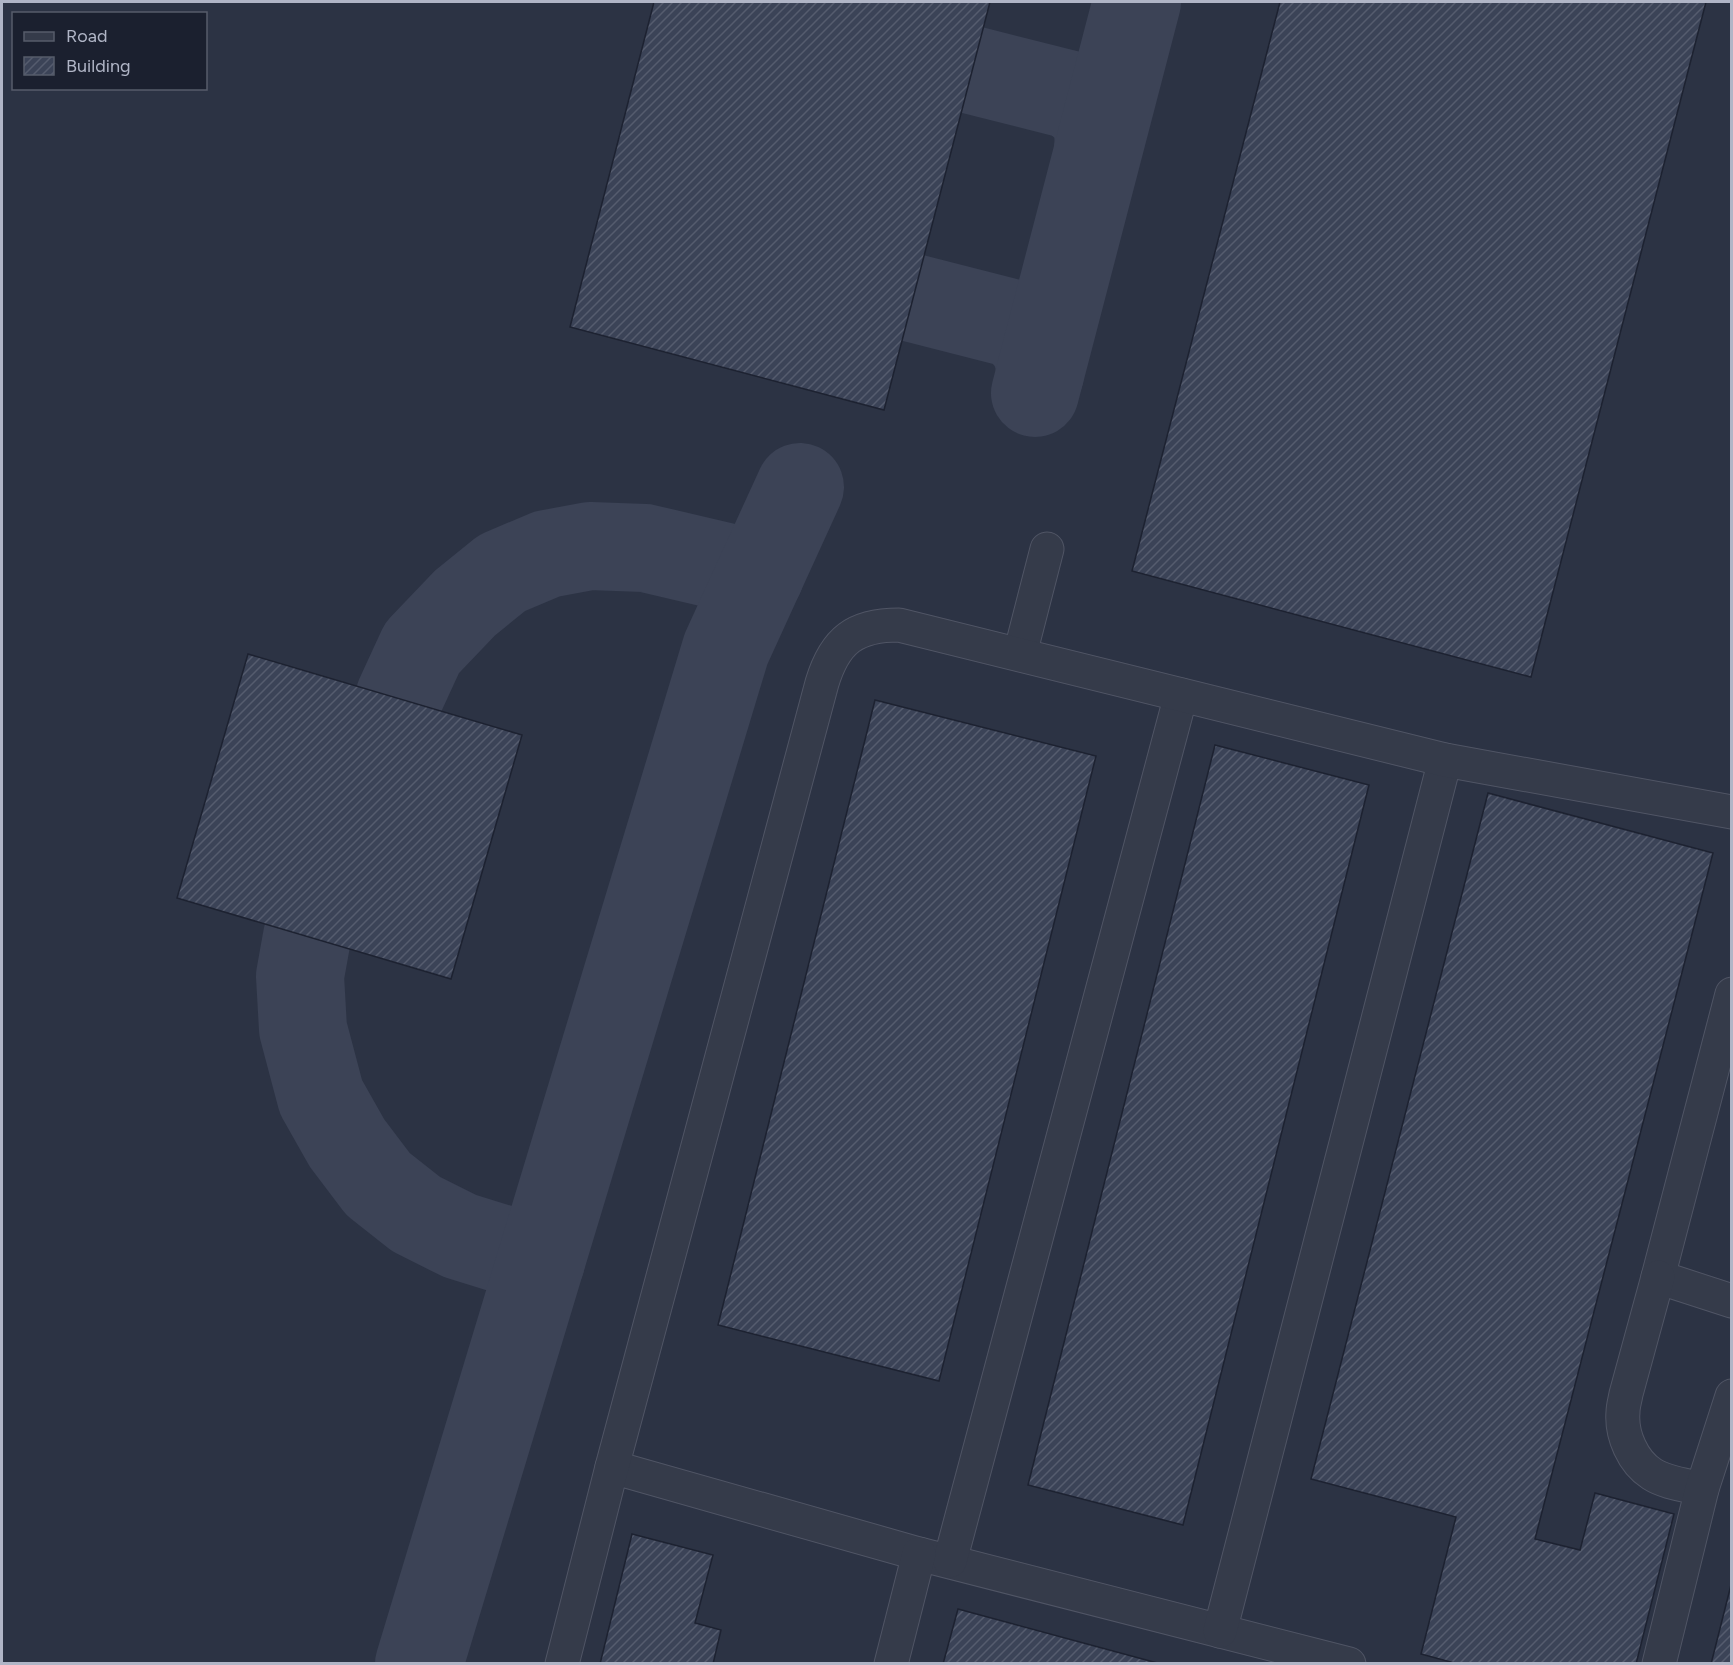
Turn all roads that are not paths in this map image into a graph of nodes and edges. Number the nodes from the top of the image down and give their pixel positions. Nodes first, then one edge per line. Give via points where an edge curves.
1 (1047, 549) dead end
2 (1020, 654) junction
3 (1181, 695) junction
4 (1445, 760) junction
5 (1731, 812) edge
6 (1731, 994) edge
7 (1658, 1277) junction
8 (1731, 1301) edge
9 (1731, 1396) edge
10 (612, 1467) junction
11 (1702, 1489) junction
12 (919, 1554) junction
13 (951, 1562) junction
14 (1220, 1631) junction
15 (1317, 1659) edge
16 (562, 1664) edge
17 (891, 1664) edge
18 (1349, 1664) edge
19 (1659, 1664) edge

1 - 2 lane
2 - 3 lane
2 - 10 lane via 899,624 878,625 849,638 826,667
3 - 4 lane
3 - 13 lane
4 - 5 lane
4 - 14 lane
6 - 7 lane
7 - 8 lane
7 - 11 lane via 1626,1394 1624,1431 1637,1461 1651,1474
9 - 11 lane
10 - 12 lane
10 - 16 lane
11 - 19 lane
12 - 13 lane
12 - 17 lane
13 - 14 lane
14 - 15 lane
15 - 18 lane

